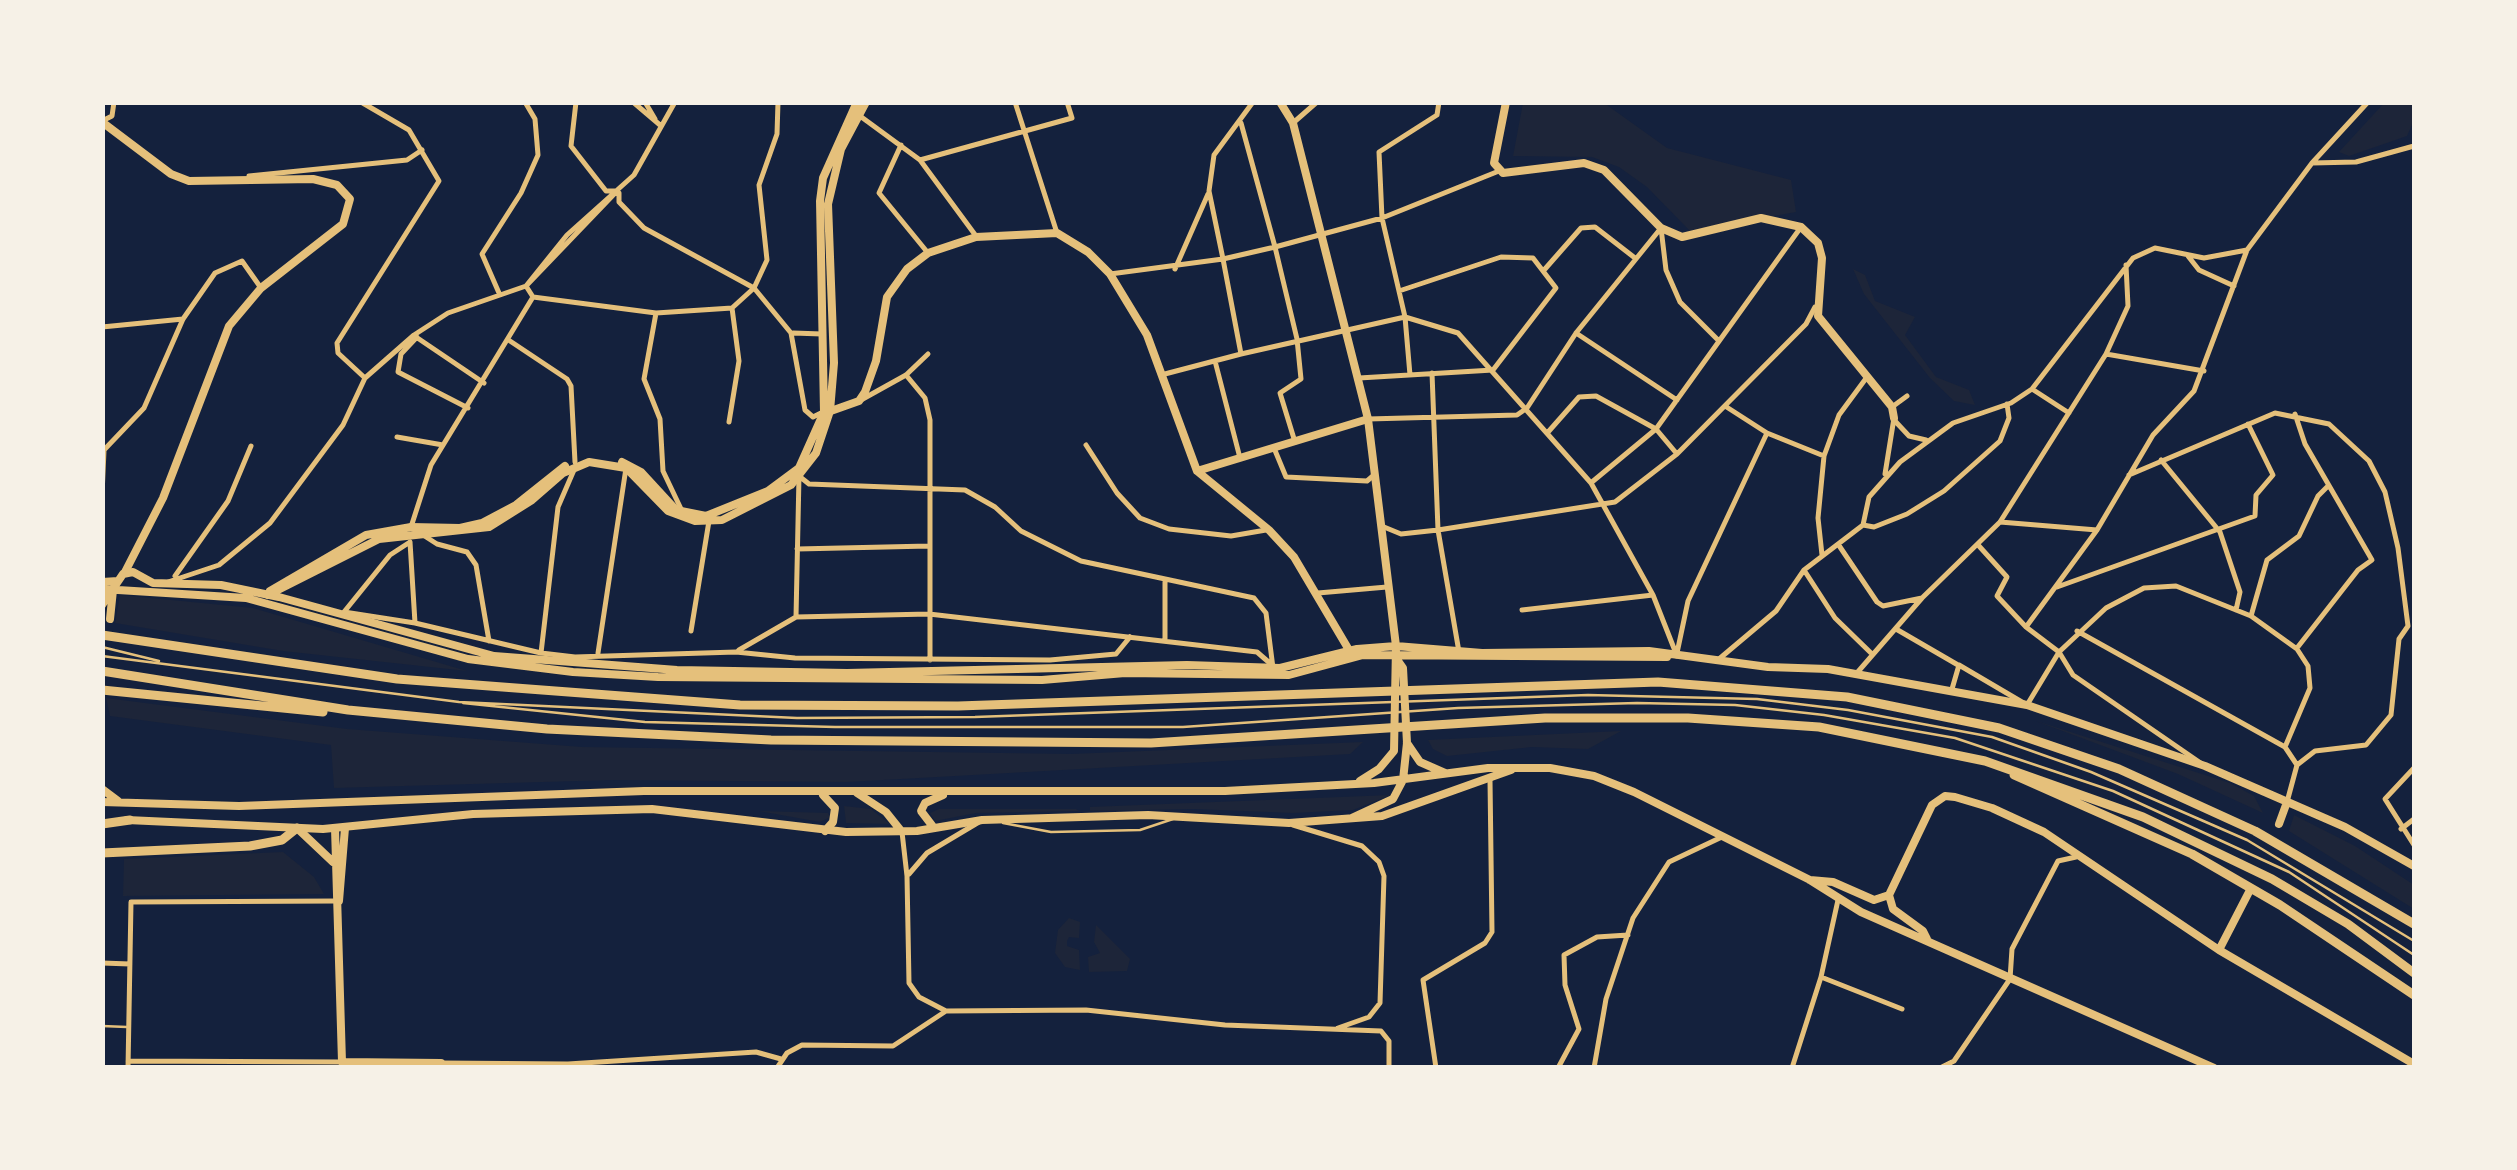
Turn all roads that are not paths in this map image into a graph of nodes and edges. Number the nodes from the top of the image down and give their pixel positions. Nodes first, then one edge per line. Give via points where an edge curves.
1 (114, 102) edge
2 (296, 102) edge
3 (313, 102) edge
4 (361, 102) edge
5 (525, 102) edge
6 (576, 102) edge
7 (633, 102) edge
8 (645, 102) edge
9 (675, 102) edge
10 (778, 102) edge
11 (866, 102) edge
12 (1015, 102) edge
13 (1067, 102) edge
14 (1253, 102) edge
15 (1280, 102) edge
16 (1317, 102) edge
17 (1439, 102) edge
18 (1506, 102) edge
19 (2368, 102) edge
20 (855, 109) edge
21 (102, 122) edge
22 (1241, 123) junction
23 (1293, 123) junction
24 (660, 125) junction
25 (1024, 129) junction
26 (902, 145) junction
27 (2414, 146) edge
28 (422, 150) junction
29 (920, 160) junction
30 (2312, 163) junction
31 (1500, 171) junction
32 (235, 178) junction
33 (618, 190) junction
34 (1209, 191) junction
35 (1382, 218) junction
36 (1801, 227) junction
37 (1661, 228) junction
38 (1056, 233) junction
39 (976, 237) junction
40 (1322, 237) junction
41 (1275, 248) junction
42 (2247, 250) junction
43 (928, 253) junction
44 (2188, 256) junction
45 (1635, 258) junction
46 (1223, 260) junction
47 (2126, 263) junction
48 (1175, 269) junction
49 (1545, 269) junction
50 (1110, 274) junction
51 (526, 286) junction
52 (2234, 286) junction
53 (262, 288) junction
54 (754, 288) junction
55 (1399, 292) junction
56 (499, 293) junction
57 (533, 297) junction
58 (1815, 307) junction
59 (732, 308) junction
60 (656, 313) junction
61 (1406, 317) junction
62 (183, 319) junction
63 (102, 328) edge
64 (1346, 328) junction
65 (791, 334) junction
66 (825, 334) junction
67 (1576, 334) junction
68 (415, 336) junction
69 (1297, 339) junction
70 (509, 341) junction
71 (1719, 341) junction
72 (928, 354) dead end
73 (1241, 354) junction
74 (2106, 354) junction
75 (1215, 361) junction
76 (1493, 370) junction
77 (2204, 371) junction
78 (1432, 374) junction
79 (906, 375) junction
80 (1161, 375) junction
81 (1410, 375) junction
82 (1868, 377) junction
83 (365, 378) junction
84 (1359, 378) junction
85 (484, 383) junction
86 (2032, 389) junction
87 (1908, 396) dead end
88 (1677, 400) junction
89 (858, 401) junction
90 (2007, 404) junction
91 (1725, 406) junction
92 (1892, 407) junction
93 (468, 408) junction
94 (1527, 408) junction
95 (827, 412) junction
96 (2069, 413) junction
97 (2296, 414) junction
98 (1434, 416) junction
99 (1894, 418) junction
100 (1368, 419) junction
101 (729, 422) dead end
102 (2248, 424) junction
103 (1656, 429) junction
104 (1550, 431) junction
105 (1767, 432) junction
106 (397, 437) dead end
107 (1928, 440) junction
108 (1295, 442) junction
109 (1086, 444) dead end
110 (250, 446) dead end
111 (443, 446) junction
112 (1274, 448) junction
113 (103, 449) edge
114 (1677, 454) junction
115 (1824, 456) junction
116 (1240, 458) junction
117 (2162, 460) junction
118 (575, 464) junction
119 (626, 466) junction
120 (1197, 471) junction
121 (1375, 473) junction
122 (797, 474) junction
123 (2129, 475) junction
124 (1884, 477) junction
125 (1591, 482) junction
126 (932, 487) junction
127 (2328, 487) junction
128 (102, 496) edge
129 (1606, 506) junction
130 (682, 516) junction
131 (709, 518) junction
132 (2000, 522) junction
133 (1381, 523) junction
134 (1864, 525) junction
135 (1269, 530) junction
136 (1438, 530) junction
137 (2097, 530) junction
138 (2220, 532) junction
139 (410, 534) junction
140 (423, 534) junction
141 (1838, 544) junction
142 (931, 546) junction
143 (1978, 546) junction
144 (797, 549) junction
145 (1822, 555) junction
146 (1804, 570) junction
147 (125, 572) junction
148 (170, 581) junction
149 (1165, 581) junction
150 (102, 586) edge
151 (115, 586) junction
152 (1388, 587) junction
153 (2057, 587) junction
154 (1318, 593) junction
155 (1653, 595) junction
156 (266, 598) junction
157 (1922, 598) junction
158 (102, 605) edge
159 (1522, 610) dead end
160 (2236, 610) junction
161 (929, 614) junction
162 (2251, 616) junction
163 (796, 617) junction
164 (110, 619) dead end
165 (415, 623) junction
166 (1896, 628) junction
167 (2026, 628) junction
168 (691, 631) dead end
169 (2077, 631) junction
170 (102, 635) edge
171 (1130, 637) junction
172 (1166, 639) junction
173 (489, 641) junction
174 (1396, 646) junction
175 (102, 647) edge
176 (2296, 649) junction
177 (1349, 650) junction
178 (736, 652) junction
179 (2059, 652) junction
180 (542, 653) junction
181 (1872, 654) junction
182 (598, 655) junction
183 (1460, 655) junction
184 (102, 656) edge
185 (1677, 656) junction
186 (1396, 658) junction
187 (553, 659) junction
188 (930, 660) junction
189 (1718, 660) junction
190 (168, 663) junction
191 (1959, 665) junction
192 (1398, 669) junction
193 (102, 671) edge
194 (1274, 672) junction
195 (1856, 674) junction
196 (102, 688) edge
197 (1952, 689) junction
198 (459, 702) junction
199 (2027, 705) junction
200 (348, 710) junction
201 (1407, 743) junction
202 (2285, 747) junction
203 (1985, 761) junction
204 (2297, 765) junction
205 (2205, 766) junction
206 (1488, 768) junction
207 (1514, 768) junction
208 (2414, 768) edge
209 (1457, 774) junction
210 (1403, 780) junction
211 (1490, 780) junction
212 (1357, 782) junction
213 (102, 789) edge
214 (957, 791) junction
215 (856, 792) junction
216 (823, 795) junction
217 (118, 801) junction
218 (102, 802) edge
219 (2287, 802) junction
220 (337, 804) junction
221 (1180, 816) junction
222 (2414, 819) edge
223 (130, 820) joint
224 (982, 820) junction
225 (1348, 820) junction
226 (102, 822) edge
227 (1289, 823) junction
228 (2279, 824) dead end
229 (297, 828) junction
230 (340, 828) junction
231 (935, 828) junction
232 (2401, 829) junction
233 (825, 831) junction
234 (902, 832) junction
235 (1724, 836) junction
236 (2414, 845) edge
237 (102, 853) edge
238 (2076, 857) junction
239 (333, 862) junction
240 (2414, 866) edge
241 (908, 876) junction
242 (1810, 880) junction
243 (2250, 890) dead end
244 (1889, 895) junction
245 (1838, 900) junction
246 (339, 901) junction
247 (2414, 924) edge
248 (1628, 934) junction
249 (1927, 940) junction
250 (2414, 940) edge
251 (2219, 950) junction
252 (2414, 955) edge
253 (102, 963) edge
254 (130, 964) junction
255 (2414, 972) edge
256 (1821, 976) junction
257 (2010, 979) junction
258 (2414, 995) edge
259 (1902, 1009) dead end
260 (946, 1010) junction
261 (102, 1026) edge
262 (128, 1027) junction
263 (1330, 1030) junction
264 (782, 1059) junction
265 (342, 1062) junction
266 (128, 1064) edge
267 (2414, 1064) edge
268 (441, 1065) edge
269 (777, 1068) edge
270 (1389, 1068) edge
271 (1436, 1068) edge
272 (1558, 1068) edge
273 (1594, 1068) edge
274 (1792, 1068) edge
275 (1940, 1068) edge
276 (2214, 1068) edge

1 - 21 street via 112,116
2 - 3 street
4 - 28 street via 409,130
5 - 56 street via 538,155 482,254
6 - 33 street via 570,146 606,191
7 - 24 street
8 - 24 street
9 - 24 street
10 - 54 street via 778,134 759,185 767,260
11 - 20 main road
12 - 25 street
13 - 25 street via 1072,118
14 - 22 street
15 - 23 main road
16 - 23 street
17 - 35 street via 1437,116 1382,146
18 - 31 main road via 1494,162
19 - 30 street
20 - 26 street
20 - 66 main road via 831,152 820,201
20 - 95 main road via 828,204 834,364
21 - 32 main road via 189,182
22 - 34 street via 1214,154
22 - 41 street
23 - 40 main road
24 - 33 street via 634,175
25 - 29 street
25 - 38 street
26 - 29 street
26 - 43 street via 878,194
27 - 30 street via 2356,162
28 - 32 street via 407,160
28 - 83 street via 439,181 337,343 338,353
29 - 39 street
30 - 42 street
31 - 35 street
31 - 37 main road via 1594,166
32 - 53 main road via 314,179 337,185 350,198 343,224
33 - 51 street via 567,235
33 - 54 street via 620,202 644,228
34 - 46 street
34 - 48 street
35 - 40 street
35 - 55 street
36 - 37 main road via 1761,218 1682,237
36 - 58 main road via 1818,243 1822,258
36 - 71 street
37 - 45 street
37 - 71 street via 1666,270 1680,302
38 - 39 main road
38 - 50 main road
39 - 43 main road
40 - 41 street
40 - 64 main road
41 - 46 street
41 - 69 street
42 - 44 street
42 - 52 street
43 - 89 main road via 893,284 876,361
44 - 47 street via 2155,248
44 - 52 street via 2199,270
45 - 49 street via 1595,227 1581,228
45 - 67 street
46 - 48 street
46 - 73 street
47 - 74 street via 2128,306
47 - 86 street
48 - 50 street
49 - 55 street via 1533,258 1501,257
49 - 76 street via 1556,288
50 - 80 main road via 1147,335
51 - 56 street
51 - 57 street
52 - 77 street
53 - 62 street via 242,260 215,273
53 - 147 main road via 229,326 163,498
54 - 59 street
54 - 65 street
55 - 61 street
56 - 68 street via 448,313
57 - 60 street
57 - 70 street
58 - 82 main road
58 - 91 street
59 - 60 street
59 - 101 street via 739,362
60 - 130 street via 644,379 660,419 663,471
61 - 64 street
61 - 76 street via 1458,333
61 - 81 street
62 - 63 street
62 - 113 street via 144,408
64 - 69 street
64 - 84 main road
65 - 66 street
65 - 95 street via 804,410 812,418
66 - 95 main road
67 - 88 street
67 - 94 street
68 - 83 street
68 - 85 street
68 - 93 street via 398,372
69 - 73 street
69 - 108 street via 1302,378 1280,393
70 - 85 street
70 - 118 street via 571,386
71 - 88 street
72 - 79 street
73 - 75 street
74 - 77 street
74 - 96 street
75 - 80 street
75 - 116 street
76 - 78 street
76 - 94 street
77 - 123 street
78 - 81 street
78 - 98 street
79 - 89 street
79 - 126 street via 925,398
80 - 120 main road
81 - 84 street
82 - 92 main road
82 - 115 street via 1839,415
83 - 148 street via 341,428 270,523 219,565
84 - 100 main road
85 - 93 street
86 - 90 street
86 - 96 street
87 - 92 street
88 - 103 street
89 - 95 main road
90 - 107 street via 1968,415
90 - 134 street via 2000,441 1944,491 1907,514
91 - 105 street
91 - 114 street
92 - 99 main road
93 - 111 street
94 - 98 street via 1517,415
94 - 104 street
95 - 122 main road
96 - 132 street
97 - 102 street via 2275,413
97 - 127 street
97 - 204 street via 2329,424 2370,461 2386,492 2408,626 2399,639 2391,714 2366,745 2315,752
98 - 100 street
98 - 136 street
99 - 107 street via 1909,436
99 - 124 street
100 - 108 main road
100 - 121 main road
102 - 117 street
102 - 138 street via 2273,475 2256,495 2256,516
103 - 104 street via 1585,394
103 - 114 street
103 - 125 street
104 - 125 street
105 - 115 street
105 - 185 street via 1688,602
106 - 111 street
107 - 124 street
108 - 112 main road
109 - 135 street via 1116,494 1140,518 1231,536
110 - 148 street via 228,501
111 - 139 street
112 - 116 main road
112 - 121 street via 1286,476 1368,481
113 - 128 street
114 - 129 street
115 - 145 street
116 - 120 main road
117 - 123 street
117 - 138 street
118 - 119 main road via 602,460
118 - 139 main road via 482,522
118 - 140 main road via 489,527
118 - 180 street via 558,507
119 - 130 main road via 668,511
119 - 182 street
120 - 135 main road
121 - 133 main road
122 - 126 street via 809,484
122 - 131 main road via 774,496
122 - 144 street
123 - 137 street
124 - 134 street via 1869,497
125 - 129 street
126 - 142 street
126 - 149 street via 965,490 1031,537 1081,560
127 - 162 street via 2299,536 2267,560
127 - 176 street via 2372,560
129 - 136 street
129 - 155 street
130 - 131 main road
131 - 168 street
132 - 137 street
132 - 143 street
133 - 136 street via 1401,534
133 - 152 main road
134 - 141 street
135 - 154 main road
136 - 183 street
137 - 153 street
138 - 153 street
138 - 160 street via 2240,592
139 - 140 main road
139 - 156 main road via 361,546
139 - 165 street
139 - 165 street via 344,612
140 - 173 street via 467,552 476,565
141 - 145 street
141 - 157 street via 1883,606
142 - 144 street
142 - 161 street
143 - 157 street
143 - 167 street via 2007,577 1997,596
144 - 163 street
145 - 146 street
146 - 181 street via 1835,618
146 - 189 street via 1776,611
147 - 148 main road via 153,584
147 - 151 main road
148 - 156 main road
149 - 172 street
149 - 194 street via 1254,598 1266,613
150 - 151 main road
151 - 156 main road
151 - 158 main road
151 - 164 main road
152 - 154 street
152 - 174 main road
153 - 167 street
154 - 177 main road
155 - 159 street
155 - 185 street
156 - 187 main road via 468,650
156 - 194 main road via 468,659 573,672 801,680
157 - 166 street
160 - 162 street
160 - 169 street via 2164,584 2106,608
161 - 163 street
161 - 171 street
161 - 188 street
162 - 176 street
163 - 178 street
165 - 173 street
166 - 181 street
166 - 191 street
167 - 179 street
169 - 179 street
169 - 202 street
170 - 247 main road via 397,680 740,705 958,706 1658,682 1847,697 1999,728 2119,769 2255,831
171 - 172 street
171 - 188 street via 1116,654
172 - 194 street via 1257,652
173 - 180 street
174 - 177 main road
174 - 183 main road
174 - 186 main road
175 - 190 lane
176 - 202 street via 2308,666 2310,688
177 - 194 main road
178 - 182 street
178 - 188 street
179 - 199 street
179 - 205 street via 2074,674
180 - 187 street
181 - 195 street
182 - 187 street
183 - 185 main road
183 - 186 main road
184 - 190 lane
185 - 189 main road
186 - 192 main road
186 - 194 main road via 1363,656 1298,674
187 - 194 main road via 847,673 1187,665
189 - 195 main road
190 - 198 lane
191 - 197 street
191 - 199 street
192 - 201 main road
192 - 212 main road via 1396,742 1384,764
193 - 200 main road
195 - 197 main road
196 - 200 main road via 295,711
197 - 199 main road
198 - 250 lane via 835,719 1588,695 1848,710 1992,737 2090,772 2247,840
198 - 252 lane via 645,722 835,728 1183,727 1618,703 1824,715 1955,738 2113,791 2290,872
199 - 205 main road
200 - 203 main road via 772,740 1102,743 1545,718 1688,718 1819,727
201 - 209 main road via 1425,766
201 - 210 main road
202 - 204 street
203 - 255 main road via 2143,817 2228,856 2348,924
203 - 258 main road via 2192,854
204 - 219 street
205 - 219 main road
206 - 207 main road
206 - 209 main road
206 - 211 main road
207 - 211 main road
207 - 235 main road via 1594,776
208 - 232 street via 2385,799
209 - 210 main road
210 - 212 main road
210 - 225 main road via 1393,799
211 - 225 main road via 1412,808
211 - 271 street via 1492,932 1486,944 1423,980
212 - 214 main road via 1225,791
213 - 217 main road
214 - 215 main road
214 - 231 main road via 923,806
215 - 216 main road
215 - 234 main road
216 - 220 main road via 605,792
216 - 233 main road via 835,808
217 - 218 main road
217 - 220 main road
219 - 228 main road
219 - 240 main road
220 - 230 main road
221 - 224 main road
221 - 224 lane via 1140,830 1051,832
221 - 227 main road
222 - 232 street
223 - 226 main road
223 - 229 main road
224 - 231 main road
224 - 241 street via 927,853
225 - 227 main road
227 - 263 street via 1362,846 1384,876 1380,1002 1369,1017
229 - 230 main road
229 - 237 main road via 282,840 250,846
229 - 239 main road
230 - 233 main road via 473,814 652,809
230 - 239 main road
230 - 246 main road
231 - 234 main road
232 - 236 street
233 - 234 main road
234 - 241 street
235 - 242 main road
235 - 248 street via 1669,862
238 - 244 main road via 2027,823 1945,796 1929,811
238 - 251 main road
238 - 257 street via 2058,862 2048,877 2012,949
239 - 246 main road
241 - 260 street via 909,983 919,997
242 - 244 main road via 1874,900
242 - 245 main road
243 - 251 main road
244 - 249 main road via 1893,909
245 - 249 main road
245 - 256 street
246 - 254 street via 131,902
246 - 265 main road
248 - 272 street via 1598,938 1564,955 1578,1028
248 - 273 street via 1606,998
249 - 257 main road
251 - 267 main road
253 - 254 street
254 - 262 street
256 - 259 street
256 - 274 street
257 - 275 street via 1954,1061
257 - 276 main road
260 - 263 street via 1086,1010
260 - 264 street via 894,1046 810,1044
261 - 262 lane
262 - 266 street
263 - 270 street via 1381,1031 1389,1041
264 - 268 street via 756,1052
264 - 269 street
265 - 266 street
265 - 268 main road

